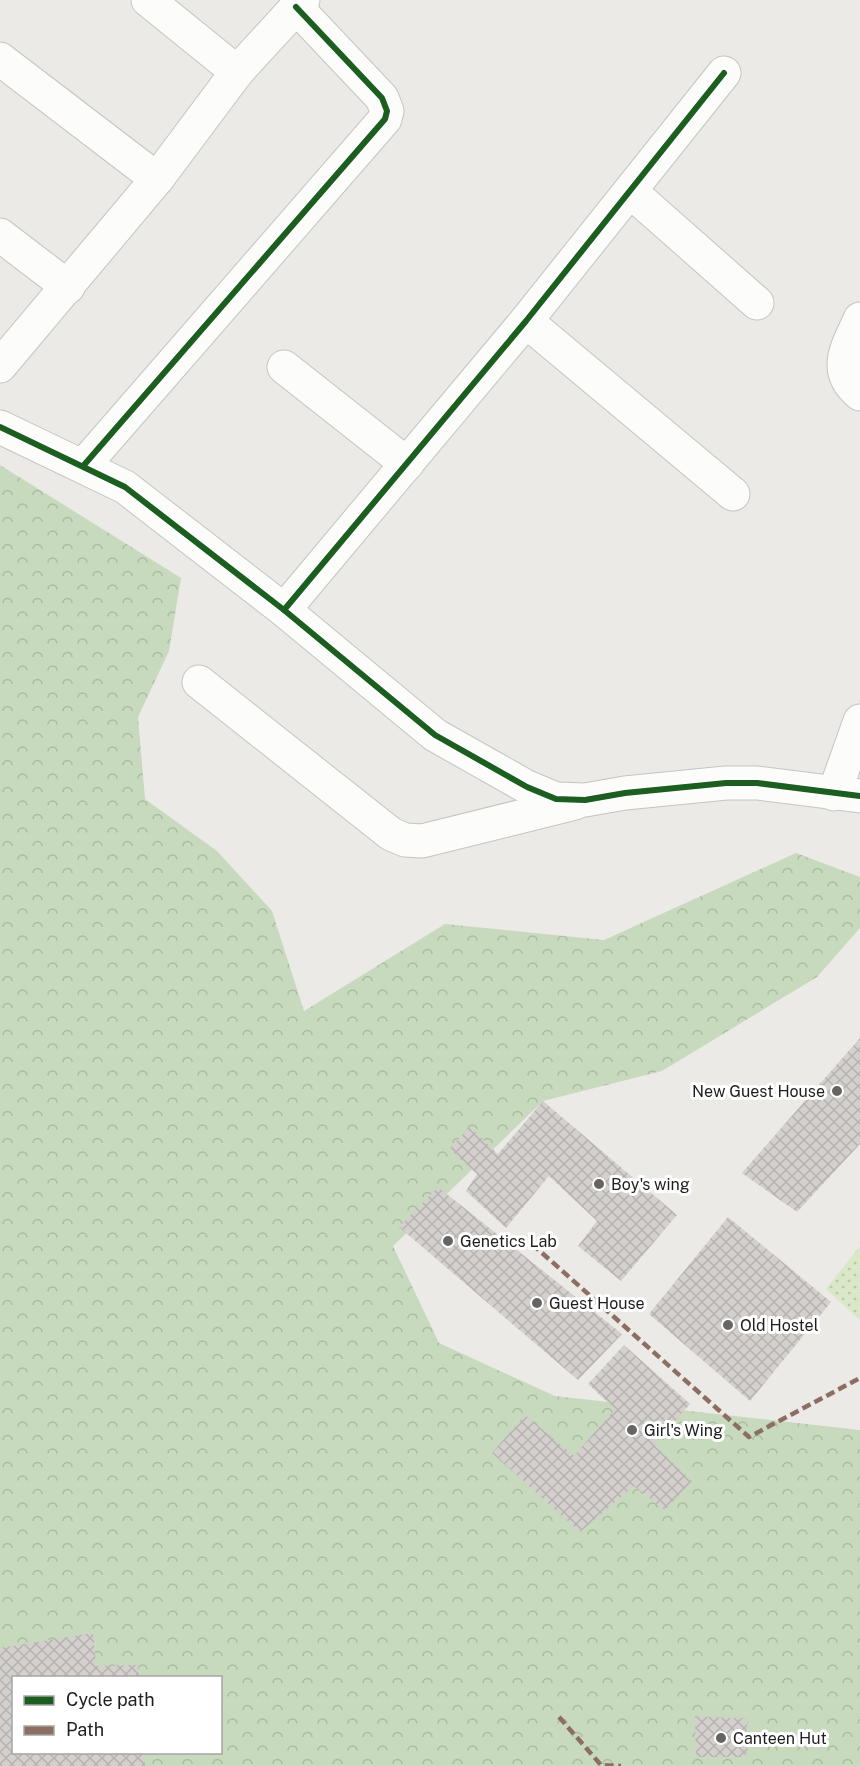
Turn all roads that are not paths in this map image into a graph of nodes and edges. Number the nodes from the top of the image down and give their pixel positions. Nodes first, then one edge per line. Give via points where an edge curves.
1 (148, 0) edge
2 (299, 4) edge
3 (0, 59) edge
4 (237, 72) junction
5 (724, 73) dead end
6 (157, 179) junction
7 (630, 191) junction
8 (0, 234) edge
9 (68, 287) junction
10 (757, 303) dead end
11 (860, 319) edge
12 (526, 321) junction
13 (0, 366) edge
14 (284, 367) dead end
15 (860, 394) edge
16 (0, 427) edge
17 (407, 464) junction
18 (84, 465) junction
19 (733, 494) dead end
20 (284, 610) junction
21 (199, 682) dead end
22 (860, 721) edge
23 (847, 795) edge
24 (585, 800) junction

1 - 4 street
2 - 4 street
2 - 18 street via 382,98 387,111 385,118
3 - 6 street
4 - 6 street
5 - 7 street
6 - 9 street
7 - 10 street
7 - 12 street
8 - 9 street
9 - 13 street
11 - 15 street via 843,369 849,385
12 - 17 street
12 - 19 street
14 - 17 street
16 - 18 street
17 - 20 street
18 - 20 street via 124,487
20 - 24 street via 435,735 527,788 556,799
21 - 24 street via 391,834 405,840 422,841
22 - 23 street
23 - 24 street via 757,783 726,783

